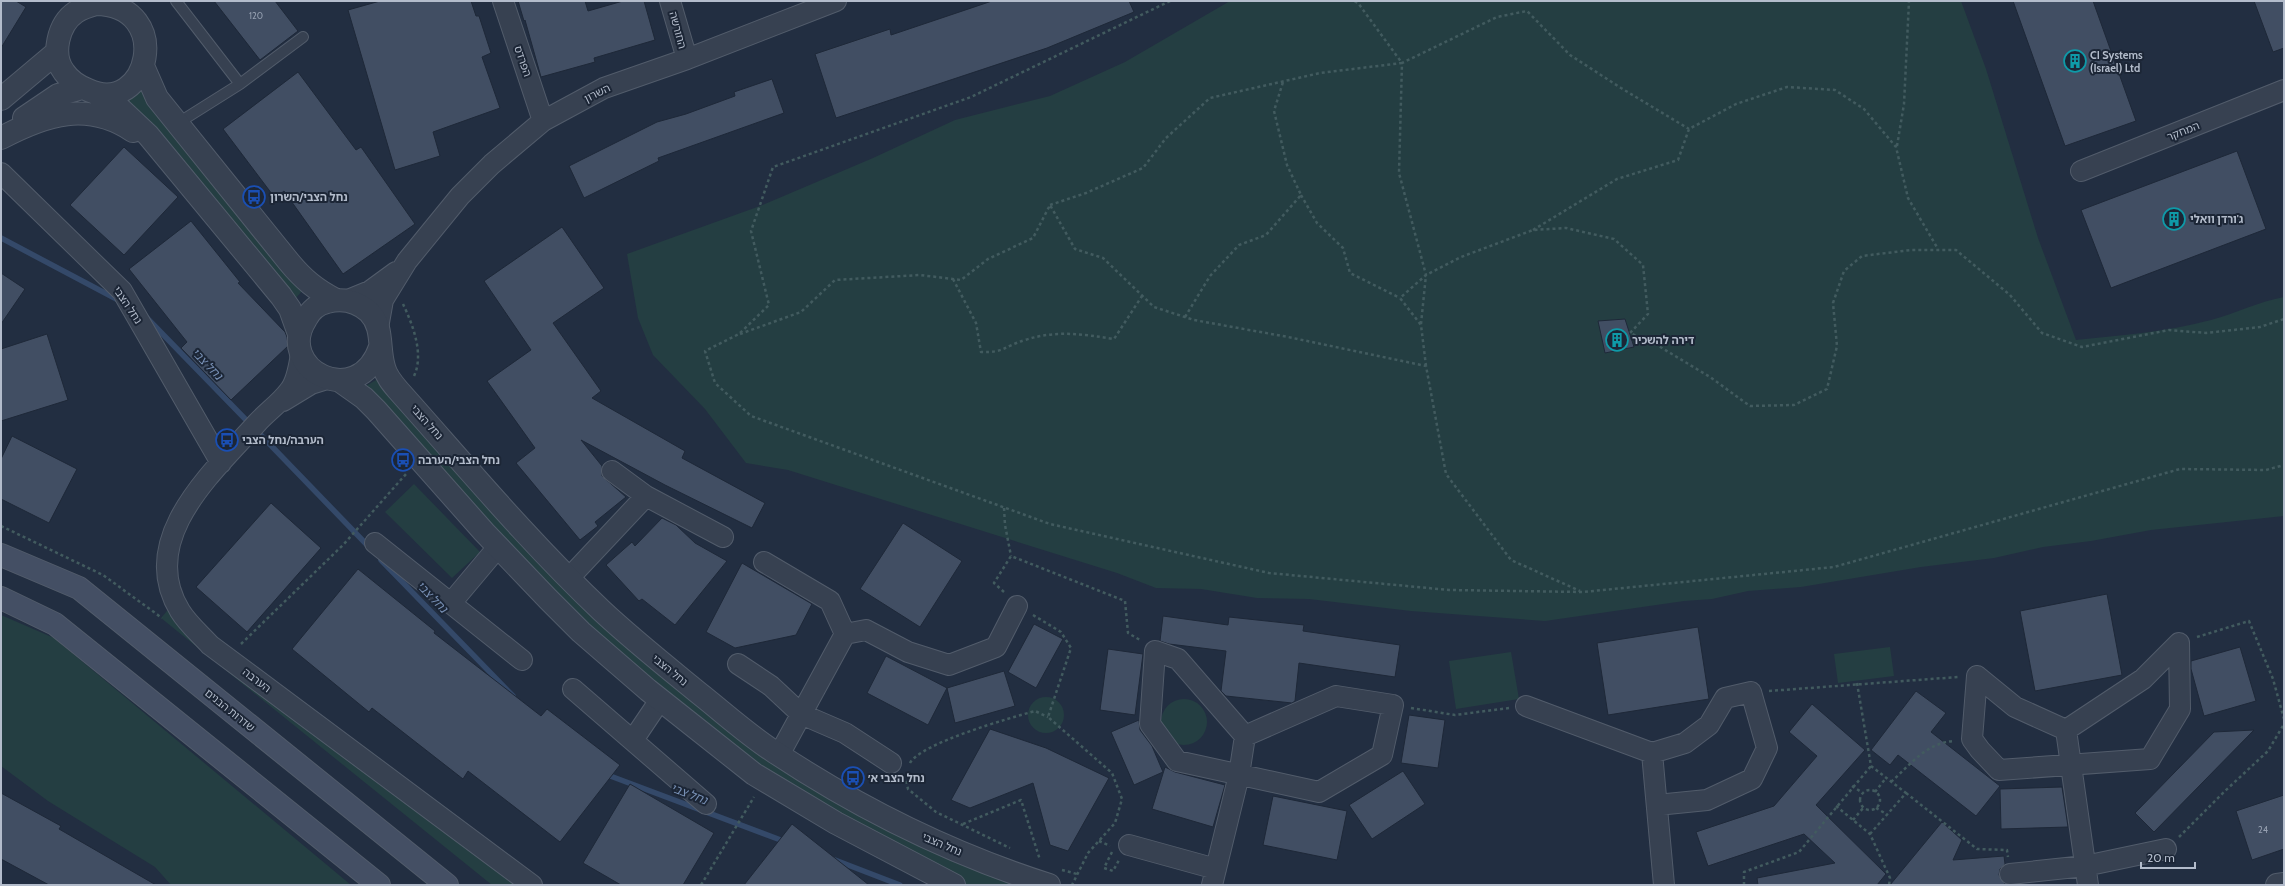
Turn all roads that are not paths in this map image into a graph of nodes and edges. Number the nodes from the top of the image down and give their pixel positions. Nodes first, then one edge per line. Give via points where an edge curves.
1 (176, 1) edge
2 (503, 1) edge
3 (670, 1) edge
4 (836, 1) edge
5 (80, 5) edge
6 (303, 37) dead end
7 (57, 52) junction
8 (686, 59) junction
9 (143, 66) junction
10 (240, 84) junction
11 (2284, 90) edge
12 (90, 91) junction
13 (1, 99) edge
14 (543, 121) junction
15 (178, 123) junction
16 (1, 137) edge
17 (159, 148) junction
18 (2081, 171) dead end
19 (1, 173) edge
20 (407, 260) junction
21 (342, 300) junction
22 (379, 338) junction
23 (300, 344) junction
24 (333, 380) junction
25 (270, 409) junction
26 (221, 463) junction
27 (612, 471) dead end
28 (646, 496) junction
29 (723, 537) dead end
30 (375, 543) dead end
31 (498, 547) junction
32 (1, 555) edge
33 (764, 562) dead end
34 (569, 578) junction
35 (1, 598) edge
36 (451, 603) junction
37 (1017, 606) road end
38 (845, 634) junction
39 (522, 660) dead end
40 (738, 664) dead end
41 (573, 689) dead end
42 (660, 700) junction
43 (1526, 706) road end
44 (801, 714) junction
45 (2066, 730) junction
46 (1245, 736) junction
47 (633, 740) junction
48 (1652, 753) junction
49 (779, 755) junction
50 (891, 762) road end
51 (2070, 766) junction
52 (1239, 775) junction
53 (706, 804) dead end
54 (1657, 805) junction
55 (1129, 845) dead end
56 (2166, 848) road end
57 (2010, 874) road end
58 (2086, 876) edge
59 (1052, 877) edge
60 (1214, 877) edge
61 (2284, 884) edge
62 (379, 885) edge
63 (447, 885) edge
64 (532, 885) edge
65 (954, 885) edge
66 (1664, 885) edge
67 (2277, 885) edge

1 - 10 lane
2 - 14 street, הפרדס
3 - 8 street, החורשה
4 - 8 street, השרון
5 - 7 street via 62,28
5 - 9 street via 111,4 133,18 142,32 146,48
6 - 10 lane
7 - 12 street via 59,65 68,78
7 - 13 street
8 - 14 street, השרון via 604,88
9 - 12 street via 136,79 121,92
9 - 15 street via 158,98
10 - 15 lane
11 - 18 street, המחקר
12 - 16 street via 58,95 34,110
12 - 17 street via 113,102
14 - 20 street, השרון via 492,164 460,196
15 - 21 street via 306,282
16 - 17 street via 52,116 92,114 122,124
17 - 23 street via 281,296 290,309
19 - 26 street, נחל הצבי via 122,292
20 - 21 street, השרון via 374,288
20 - 22 street, השרון via 383,300
21 - 22 street via 360,305 370,312
21 - 23 street via 324,303 315,308 302,324
22 - 24 street via 376,359 364,373 353,379
22 - 34 street, נחל הצבי via 384,367 389,378 484,488
23 - 24 street via 306,363 315,373
23 - 25 street, הערבה via 297,373 290,390
24 - 25 street, הערבה via 311,384
24 - 31 street via 364,398
25 - 26 street, הערבה
26 - 64 street, הערבה via 188,504 175,526 168,550 170,589 180,611 210,645
27 - 28 street
28 - 29 street
28 - 34 street
30 - 36 street
31 - 36 street
31 - 42 street via 581,632
32 - 63 main road, שדרות הבנים via 79,588
33 - 38 street via 830,601
34 - 49 street, נחל הצבי via 667,668
35 - 62 main road via 55,624
36 - 39 street
37 - 38 street via 996,647 949,665 908,652 866,630
38 - 44 street
40 - 44 street via 771,686
41 - 47 street
42 - 47 street
42 - 65 street via 721,749 765,780 836,823
43 - 48 street
44 - 49 street
44 - 50 street via 845,733
45 - 51 street
45 - 51 street via 2015,707 1977,676 1972,739 1999,770
45 - 51 street via 2143,679 2179,643 2180,709 2150,759
46 - 52 street
46 - 52 street via 1178,659 1155,651 1150,724 1177,761
46 - 52 street via 1336,696 1393,705 1382,754 1319,792
47 - 53 street
48 - 54 street
48 - 54 street via 1685,743 1708,725 1725,698 1751,692 1767,748 1752,779 1707,800
49 - 59 street, נחל הצבי via 919,834 984,862
51 - 58 street
52 - 60 street
54 - 66 street
55 - 60 street
56 - 58 street
57 - 58 street
61 - 67 street

